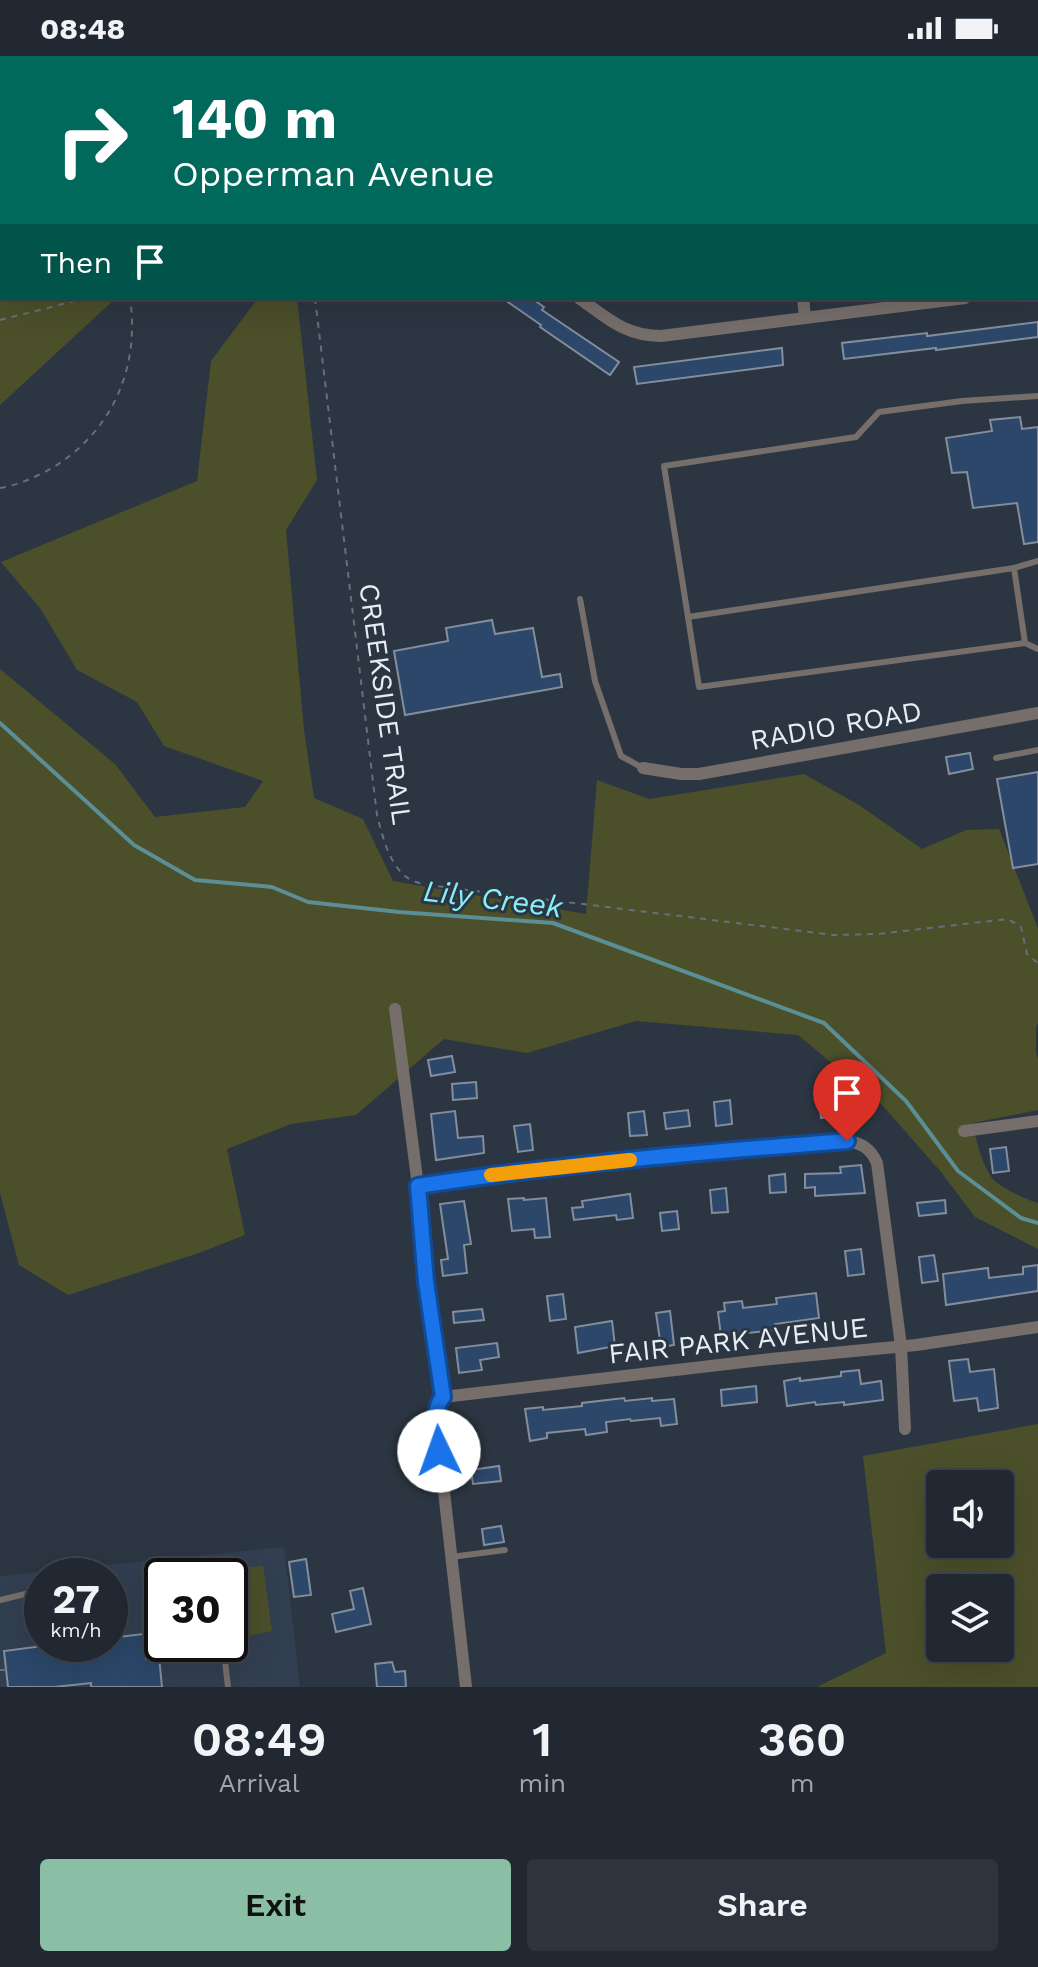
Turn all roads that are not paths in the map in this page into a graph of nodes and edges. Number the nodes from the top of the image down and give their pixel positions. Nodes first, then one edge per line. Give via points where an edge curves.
1 (582, 300) edge
2 (803, 300) edge
3 (948, 300) edge
4 (805, 317) junction
5 (1038, 396) edge
6 (1038, 561) edge
7 (1014, 568) junction
8 (580, 599) dead end
9 (688, 617) junction
10 (1025, 643) junction
11 (1038, 649) edge
12 (1038, 713) edge
13 (1038, 750) edge
14 (996, 758) dead end
15 (643, 768) joint
16 (395, 1009) dead end
17 (1038, 1121) edge
18 (964, 1131) dead end
19 (418, 1186) junction
20 (1038, 1327) edge
21 (901, 1346) junction
22 (443, 1397) junction
23 (905, 1429) dead end
24 (505, 1550) dead end
25 (451, 1557) junction
26 (24, 1594) edge
27 (0, 1600) edge
28 (225, 1662) edge
29 (228, 1687) edge
30 (466, 1687) edge

1 - 4 street via 622,329 648,336
2 - 4 street
3 - 4 street
5 - 9 lane via 879,412 856,437 664,466
6 - 7 lane
7 - 9 lane
7 - 10 lane
8 - 15 lane via 595,681 621,756
9 - 10 lane via 699,687
10 - 11 lane
12 - 15 street, RADIO ROAD via 699,774
13 - 14 lane
16 - 19 street
17 - 18 street
19 - 21 street via 701,1153 847,1141 864,1145 877,1163
19 - 22 street
20 - 21 street, FAIR PARK AVENUE
21 - 22 street, FAIR PARK AVENUE
21 - 23 street
22 - 25 street via 436,1420
24 - 25 lane
25 - 30 street
26 - 27 lane
28 - 29 lane

